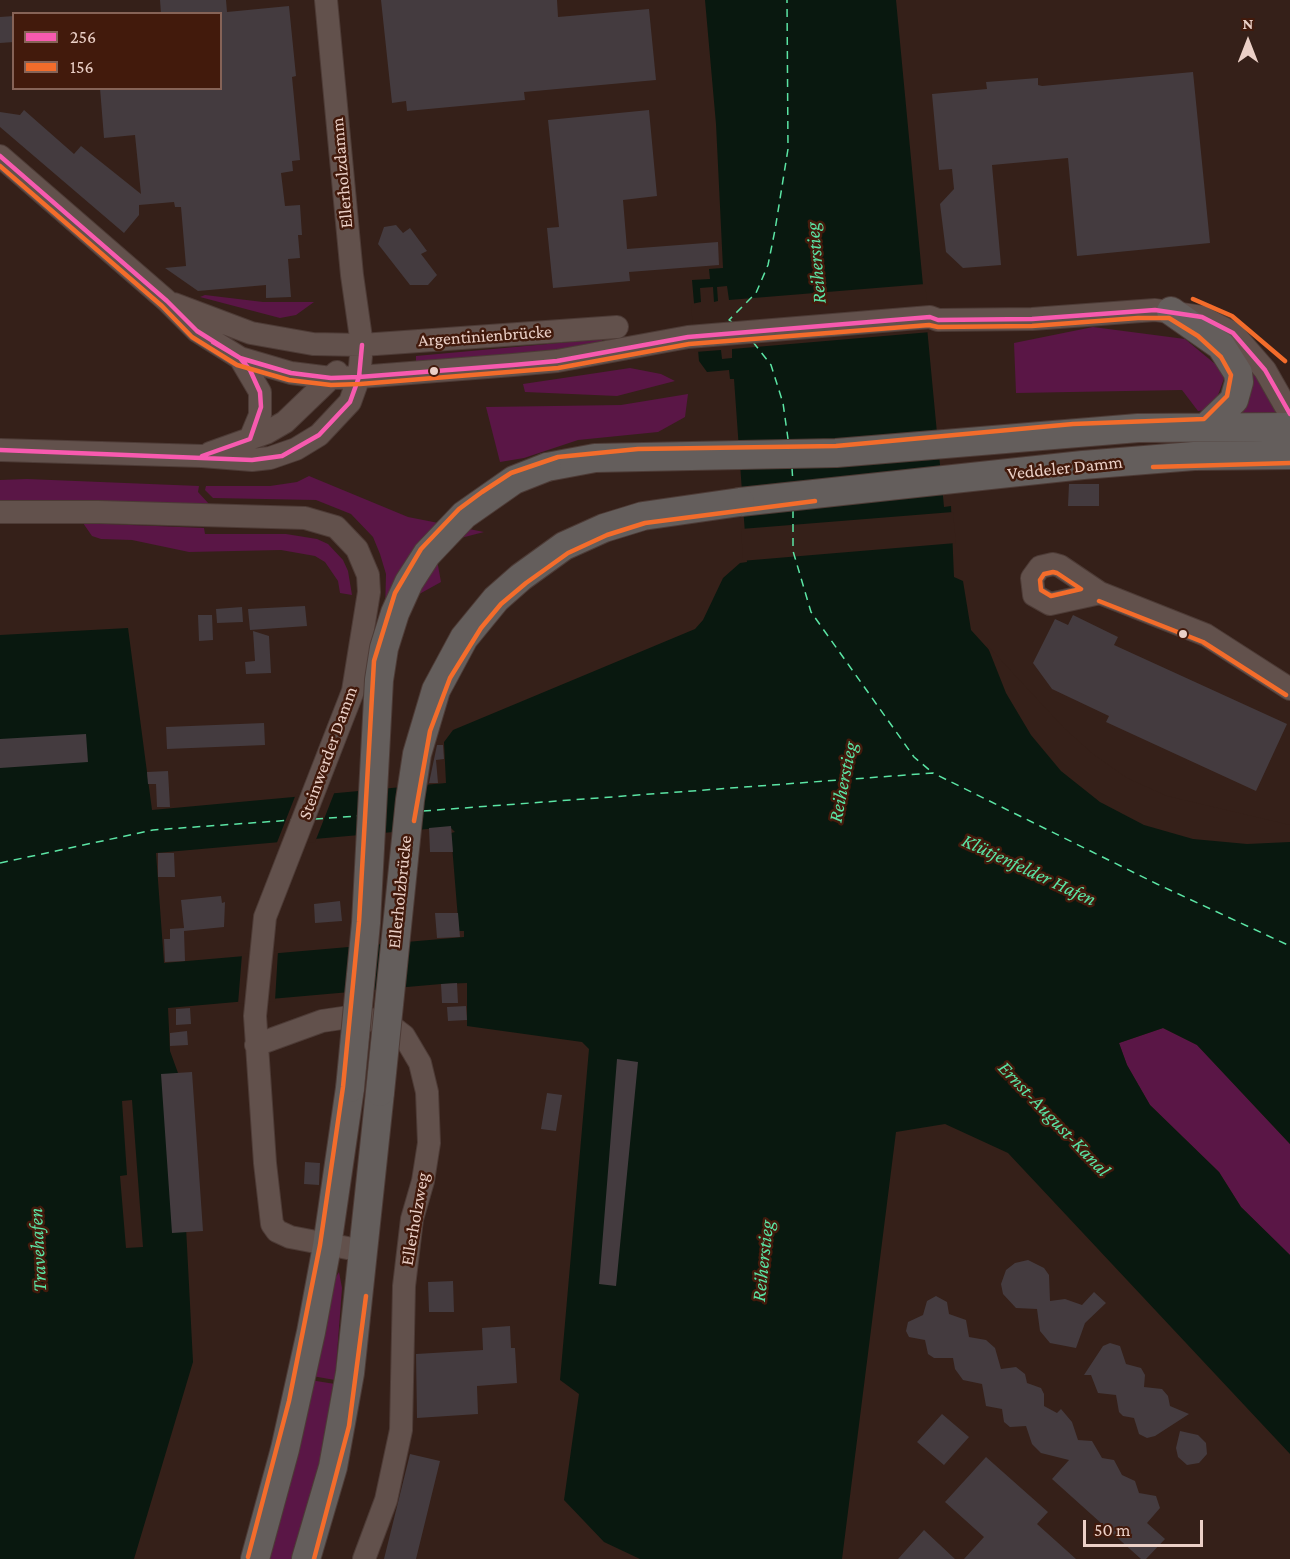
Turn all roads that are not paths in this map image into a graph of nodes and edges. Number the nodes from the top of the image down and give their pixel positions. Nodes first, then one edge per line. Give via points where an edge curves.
1 (326, 0) edge
2 (0, 156) edge
3 (167, 301) junction
4 (1171, 311) junction
5 (617, 327) dead end
6 (357, 345) junction
7 (240, 358) junction
8 (359, 377) junction
9 (331, 378) junction
10 (1290, 414) edge
11 (1207, 426) junction
12 (1290, 428) edge
13 (250, 439) junction
14 (944, 444) joint
15 (0, 450) edge
16 (202, 456) junction
17 (1290, 456) edge
18 (948, 481) joint
19 (0, 513) edge
20 (1100, 593) dead end
21 (1290, 689) edge
22 (256, 1045) junction
23 (327, 1246) junction
24 (363, 1251) junction
25 (255, 1559) edge
26 (306, 1559) edge
27 (364, 1559) edge

1 - 6 street, Ellerholzdamm
2 - 3 street
3 - 6 street, Argentinienbrücke via 269,338 305,344
3 - 7 street via 196,331
4 - 8 street, Argentinienbrücke via 1032,319 930,317 688,337 557,361
4 - 10 street, Argentinienbrücke via 1202,317 1240,340 1265,370
4 - 11 main road via 1221,346 1238,373 1234,400
5 - 6 street, Argentinienbrücke
6 - 8 street, Ellerholzdamm
6 - 9 street
7 - 9 street, Argentinienbrücke via 291,373
7 - 13 street via 260,392 260,415
8 - 9 street, Argentinienbrücke
8 - 16 street, Ellerholzdamm via 350,402 332,424 296,449 282,456 252,460
9 - 13 street via 285,423
11 - 12 main road, Veddeler Damm
11 - 14 main road, Veddeler Damm via 1074,431
13 - 16 street
14 - 23 main road, Ellerholzbrücke, bridge via 836,453 595,458 547,467 500,489 449,530 413,574 392,621 379,680 366,923 350,1088
15 - 16 street, Ellerholzdamm
17 - 18 main road, Veddeler Damm via 1194,456 1062,466
18 - 24 main road, Ellerholzbrücke, bridge via 688,508 604,528 564,546 521,577 488,607 464,638 429,709 417,754
19 - 22 street, Steinwerder Damm via 290,516 317,520 344,534 357,549 366,569 369,592 353,691 265,917 255,1016
20 - 21 street via 1206,635
22 - 23 street, Steinwerder Damm via 272,1224 290,1237
22 - 27 street, Ellerholzweg via 322,1021 349,1017 374,1020 404,1036 420,1063 428,1092 429,1143 411,1219 406,1266 401,1430 386,1500
23 - 24 street, Steinwerder Damm
23 - 25 main road, Ellerholzbrücke via 296,1403
24 - 26 main road, Ellerholzbrücke via 342,1424

